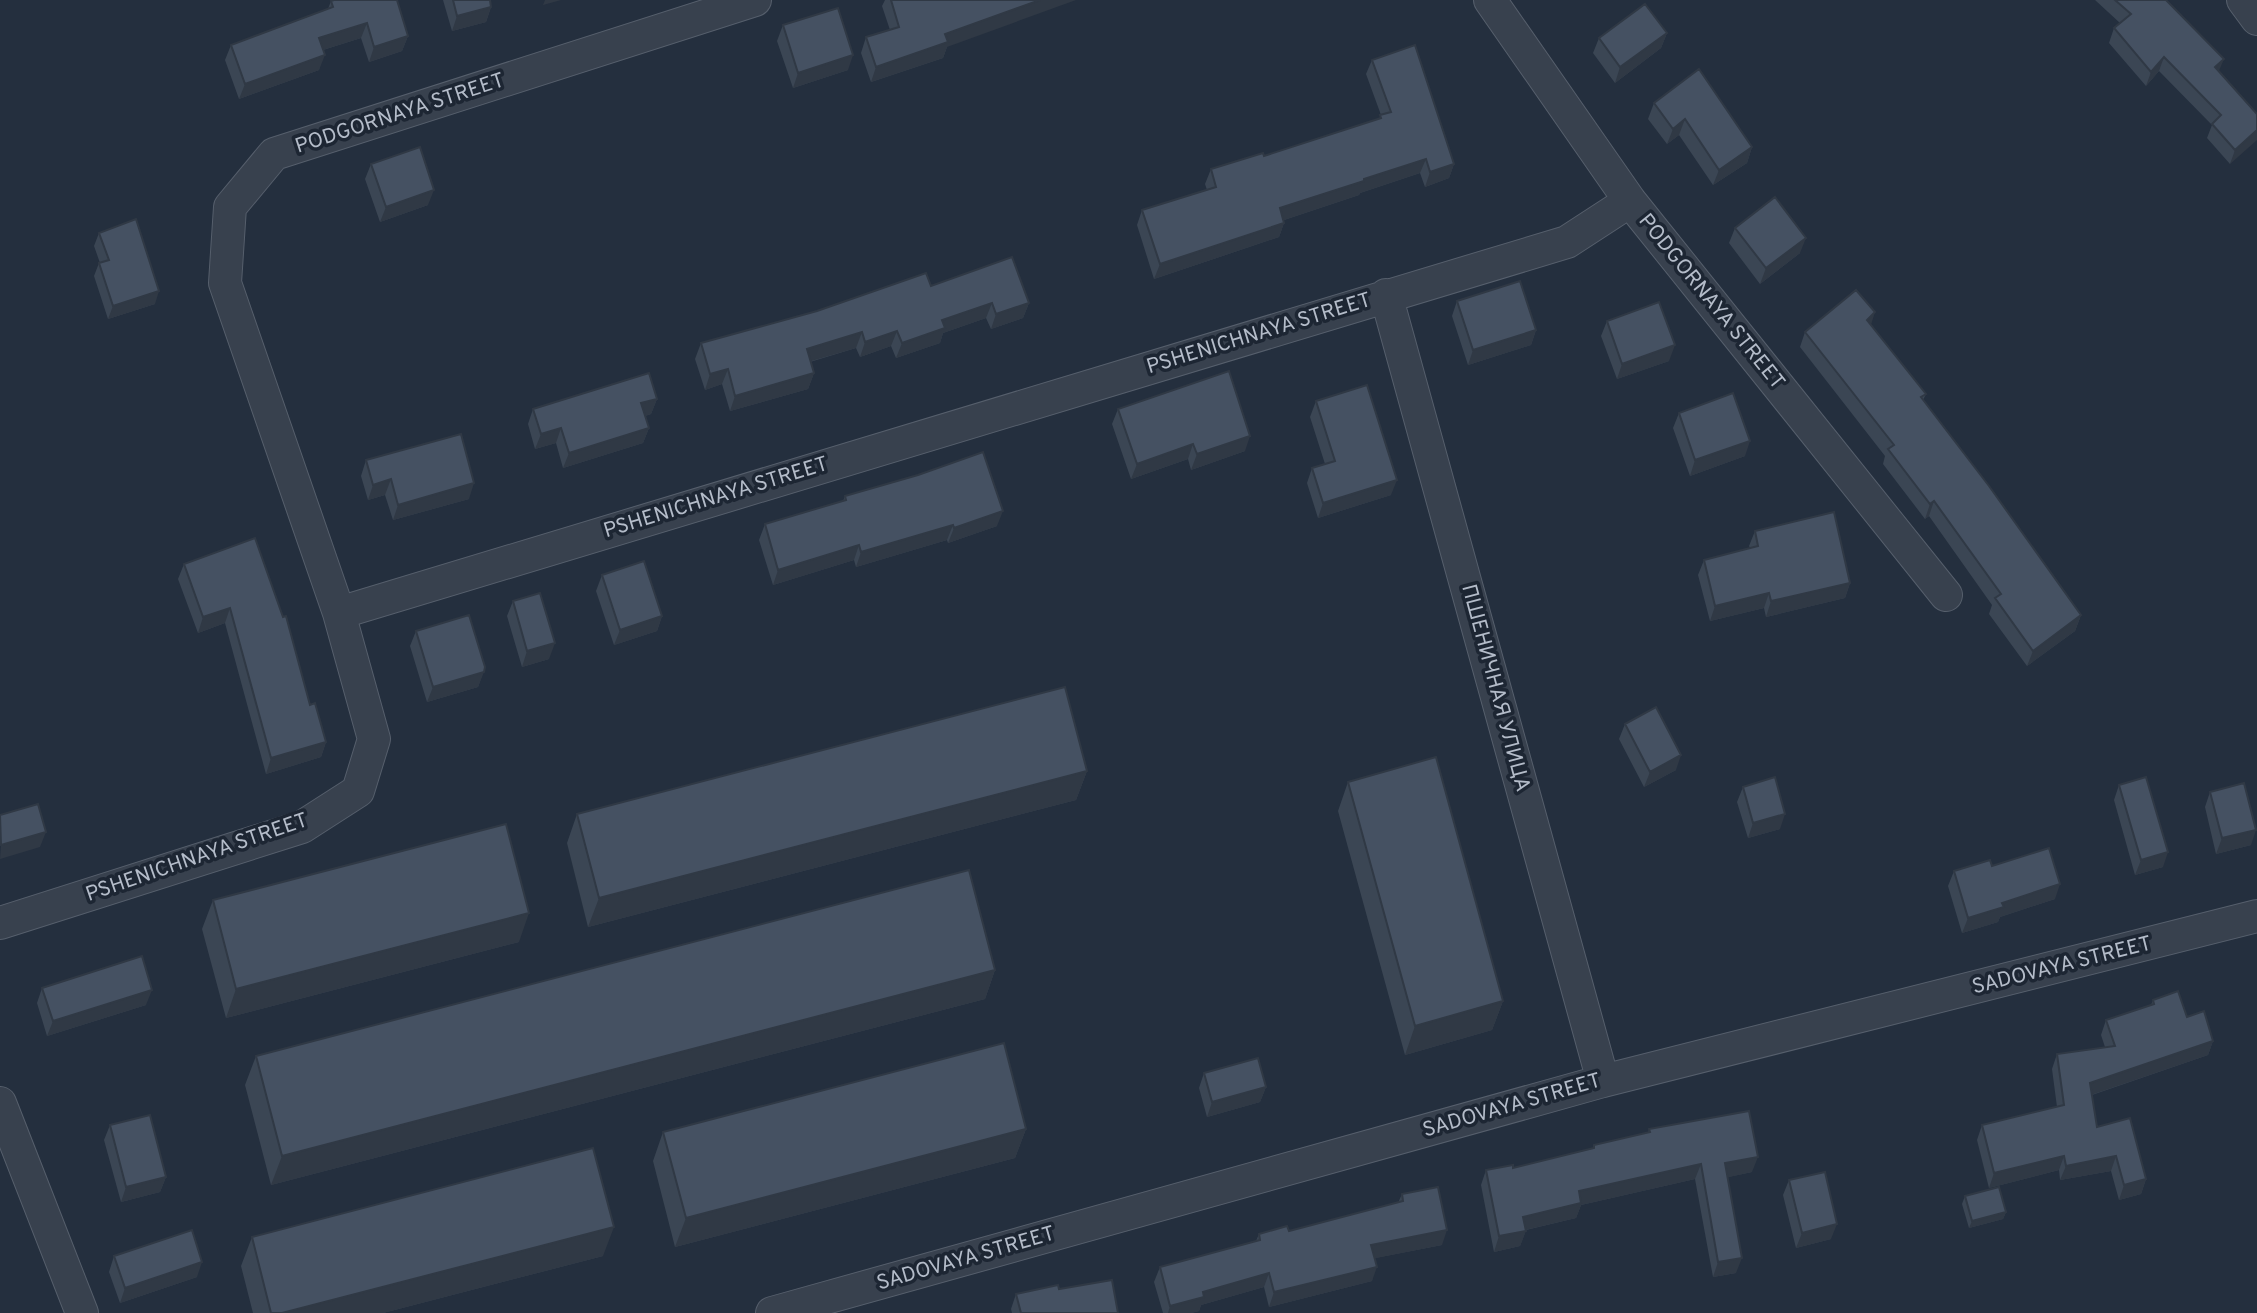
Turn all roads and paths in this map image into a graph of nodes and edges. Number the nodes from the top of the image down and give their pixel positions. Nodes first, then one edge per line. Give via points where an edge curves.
1 (755, 0) edge
2 (1490, 0) edge
3 (2243, 0) edge
4 (2257, 19) edge
5 (1630, 201) junction
6 (1386, 295) junction
7 (1946, 595) dead end
8 (339, 613) junction
9 (2257, 916) edge
10 (0, 923) edge
11 (1603, 1081) junction
12 (0, 1103) edge
13 (82, 1313) edge
14 (772, 1313) edge

1 - 8 street, PODGORNAYA STREET via 274,154 230,207 225,283
2 - 5 street, PODGORNAYA STREET
3 - 4 street
5 - 6 street, PSHENICHNAYA STREET via 1567,243
5 - 7 street, PODGORNAYA STREET
6 - 8 street, PSHENICHNAYA STREET
6 - 11 street, ПШЕНИЧНАЯ УЛИЦА
8 - 10 street, PSHENICHNAYA STREET via 374,739 358,791 302,827
9 - 11 street, SADOVAYA STREET
11 - 14 street, SADOVAYA STREET
12 - 13 street

